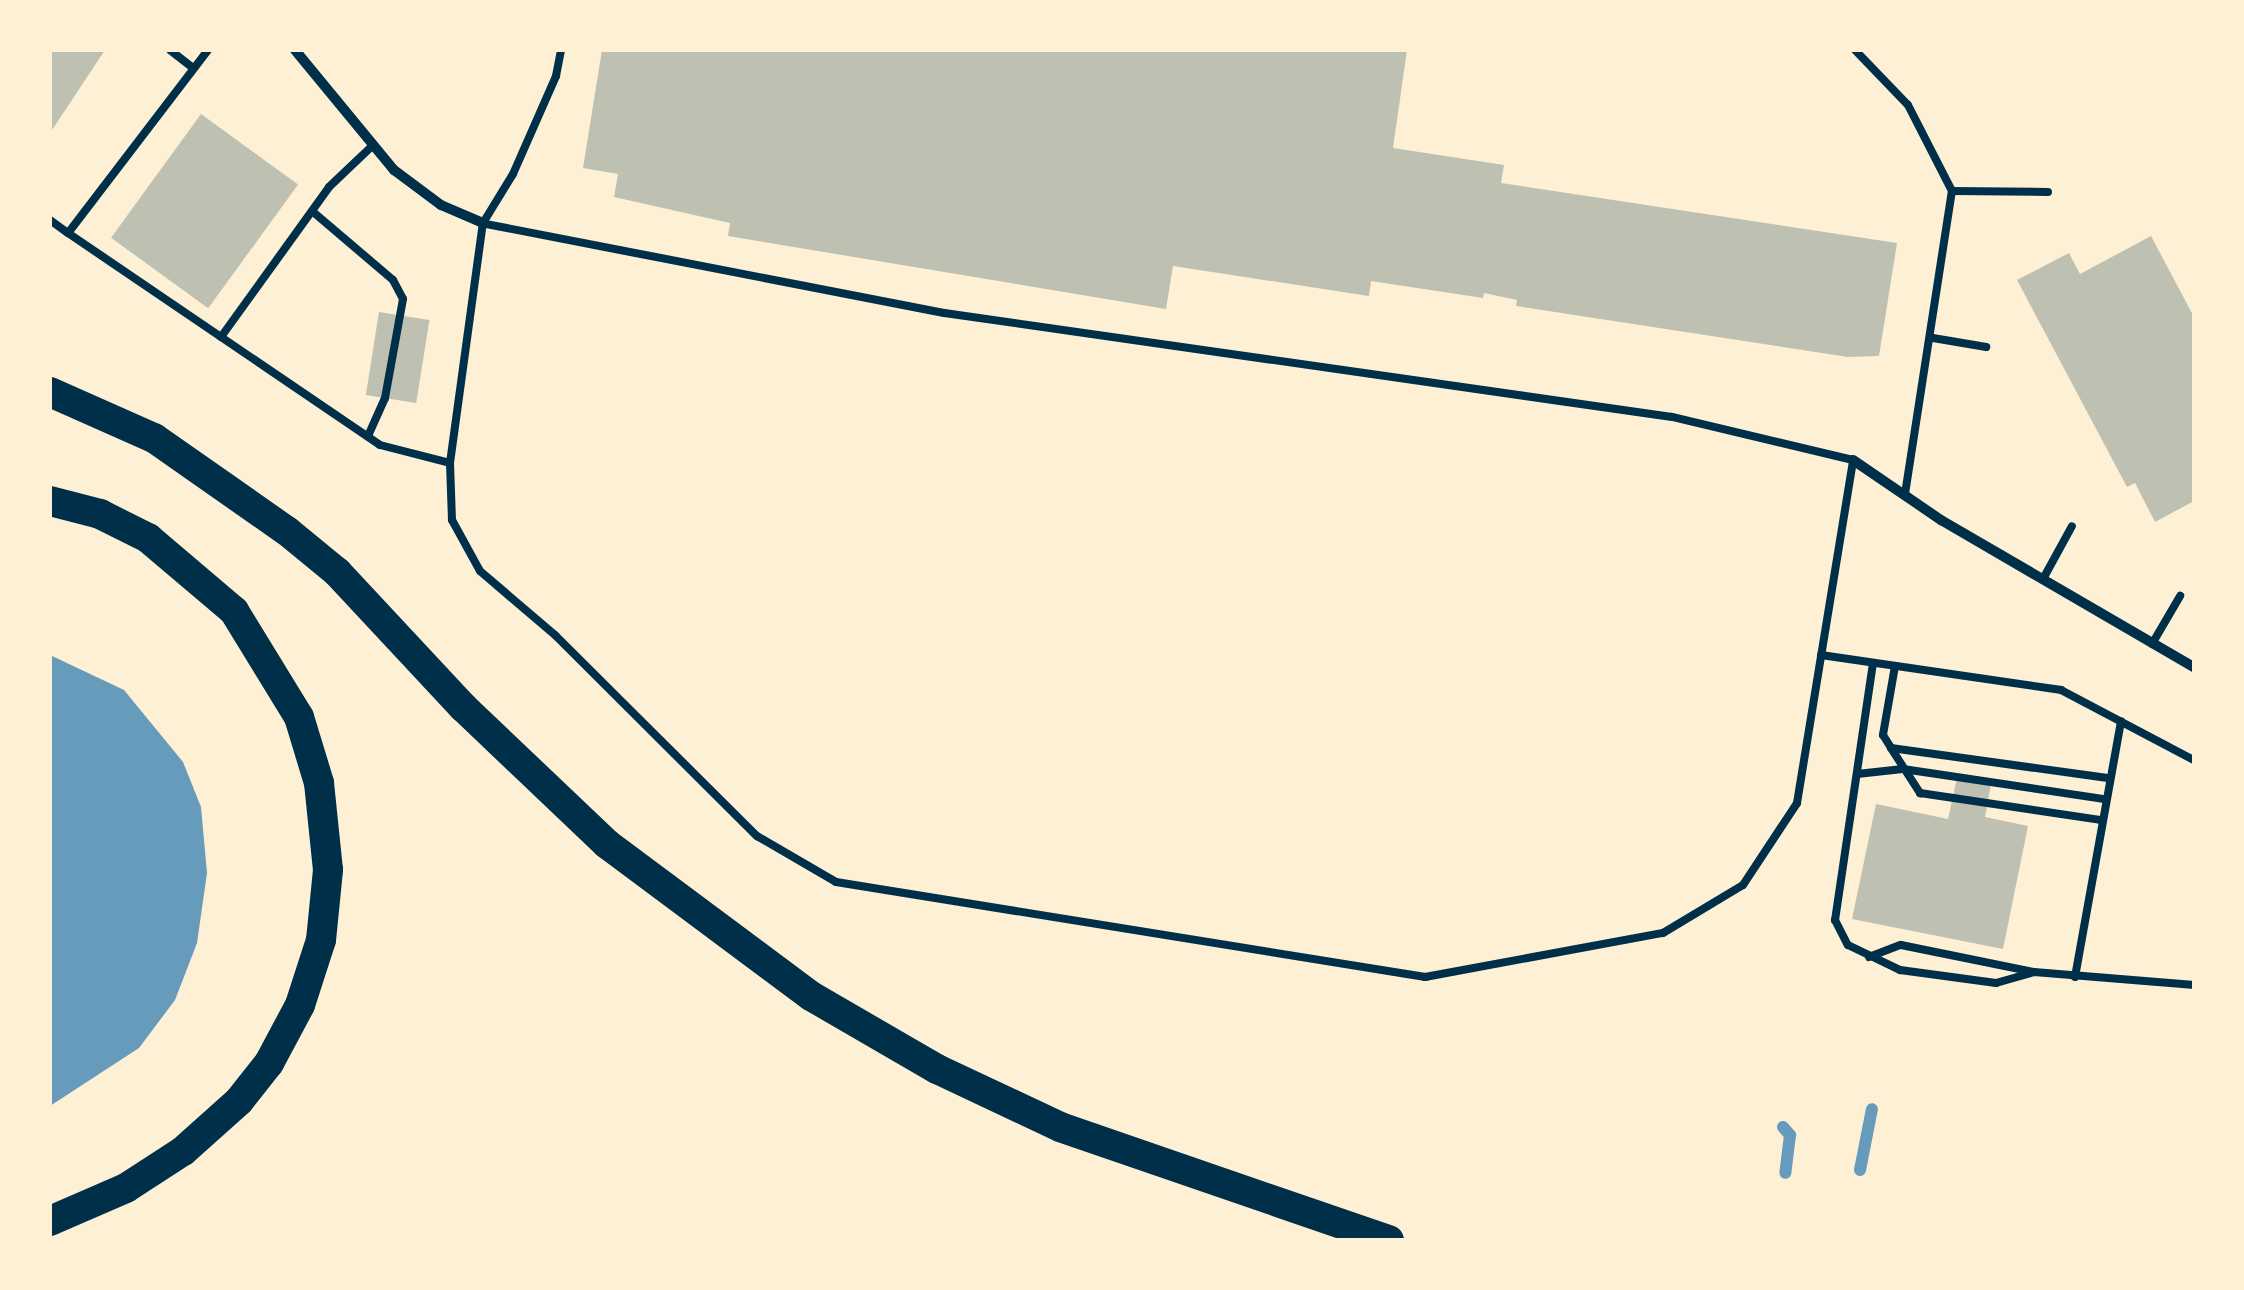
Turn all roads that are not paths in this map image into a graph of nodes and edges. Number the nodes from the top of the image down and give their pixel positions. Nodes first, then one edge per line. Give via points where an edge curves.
1 (170, 50) edge
2 (208, 50) edge
3 (295, 50) edge
4 (561, 50) edge
5 (1855, 50) edge
6 (192, 67) junction
7 (372, 146) junction
8 (1952, 191) junction
9 (2048, 192) dead end
10 (312, 211) junction
11 (50, 220) edge
12 (484, 223) junction
13 (68, 233) junction
14 (221, 337) junction
15 (1933, 338) junction
16 (1986, 347) dead end
17 (50, 392) edge
18 (368, 436) junction
19 (1853, 460) junction
20 (450, 463) junction
21 (1905, 494) junction
22 (50, 500) edge
23 (2072, 526) dead end
24 (2043, 579) junction
25 (2180, 596) dead end
26 (2152, 644) junction
27 (1820, 655) junction
28 (1873, 663) junction
29 (1894, 666) junction
30 (2194, 667) edge
31 (2121, 722) junction
32 (1891, 748) junction
33 (2194, 760) edge
34 (1903, 769) junction
35 (1856, 774) junction
36 (2106, 778) junction
37 (2102, 799) junction
38 (2100, 820) junction
39 (1870, 957) junction
40 (2034, 972) junction
41 (2074, 977) junction
42 (2194, 986) edge
43 (50, 1221) edge
44 (1389, 1240) edge

1 - 6 lane
2 - 6 lane
3 - 7 street
4 - 12 lane via 513,174
5 - 8 lane via 1908,105
6 - 13 lane
7 - 10 lane
7 - 12 street via 441,205
8 - 9 lane
8 - 15 lane
10 - 14 lane
10 - 18 lane via 383,271 403,299 386,398
11 - 13 lane
12 - 19 lane via 944,313 1672,417
12 - 20 lane
13 - 14 lane
14 - 18 lane
15 - 16 lane
15 - 21 lane
17 - 44 highway via 154,438 299,541 607,844 811,996 937,1069 1060,1127
18 - 20 lane
19 - 21 street
19 - 27 lane
20 - 27 lane via 452,520 480,571 758,836 836,882 1310,962 1425,978 1579,953 1662,933 1743,885 1796,803
21 - 24 street
22 - 43 highway via 100,514 148,538 234,611 299,717 319,783 328,870 321,940 300,1006 249,1088 183,1151 114,1194
23 - 24 lane
24 - 26 street
25 - 26 lane
26 - 30 street
27 - 28 lane
28 - 29 lane
28 - 35 lane
29 - 31 lane via 2062,690
29 - 32 lane via 1883,736
31 - 33 lane
31 - 36 lane
32 - 34 lane
32 - 36 lane
34 - 35 lane
34 - 37 lane
34 - 38 lane via 1920,793
35 - 39 lane via 1835,920 1848,945
36 - 37 lane
37 - 38 lane
38 - 41 lane
39 - 40 lane via 1900,970 1996,983
39 - 40 lane via 1901,944
40 - 41 lane
41 - 42 lane via 2108,974

